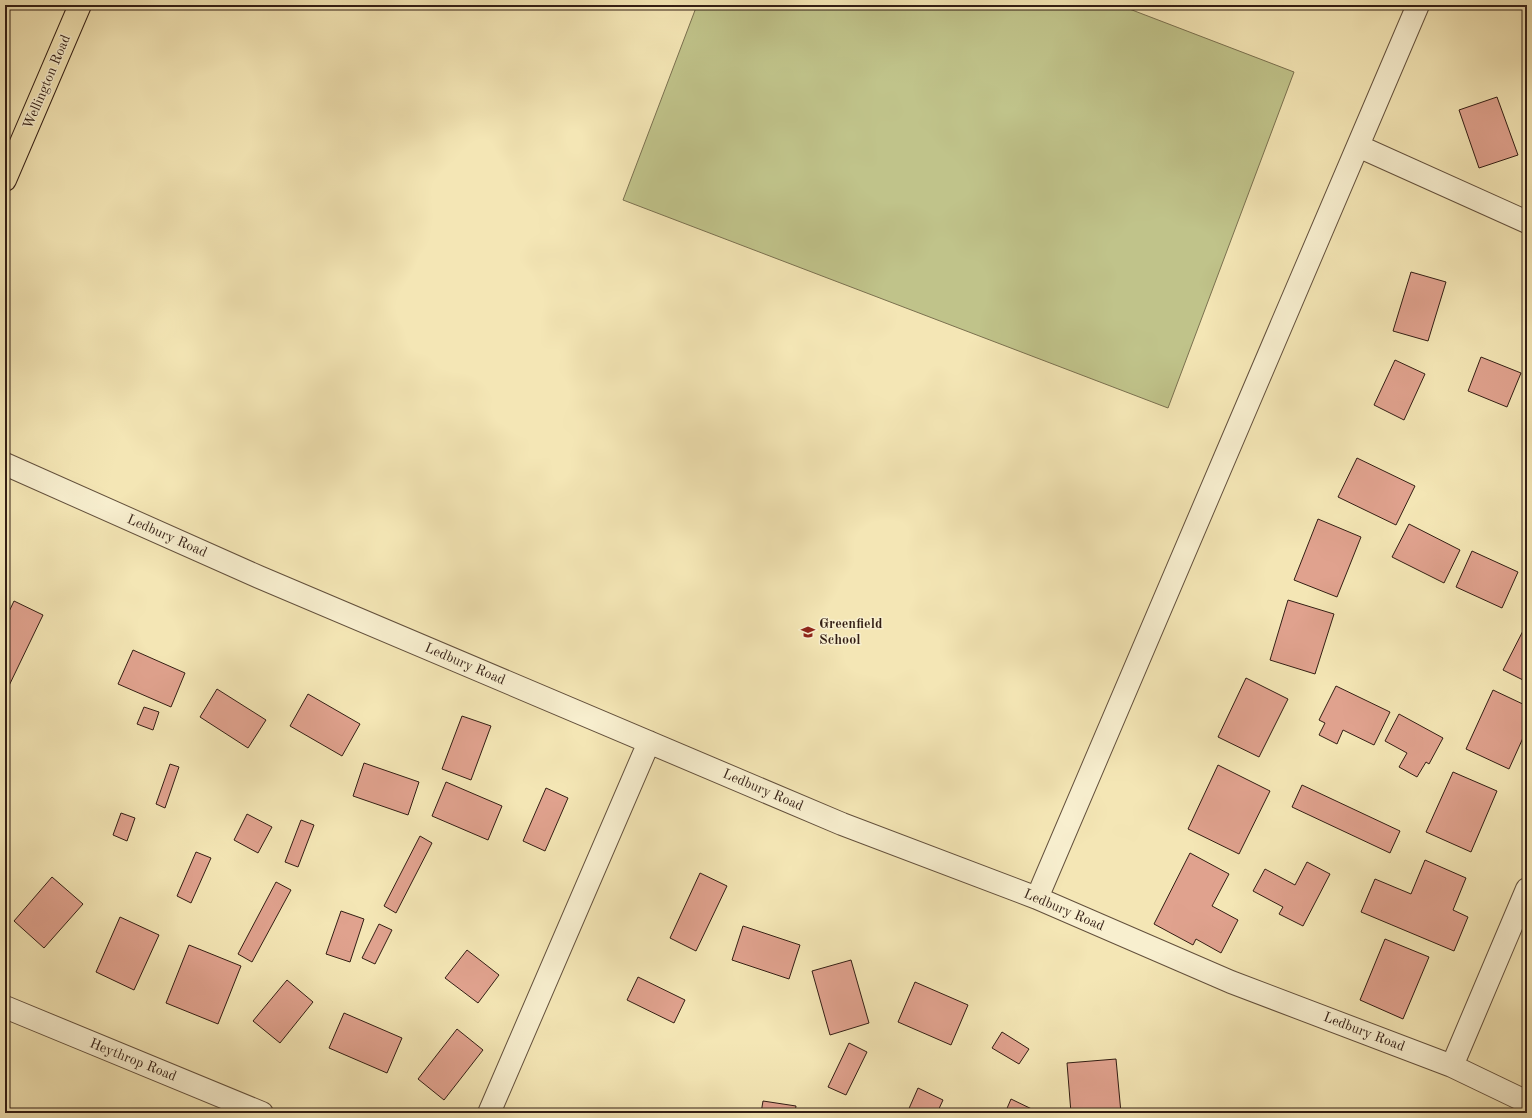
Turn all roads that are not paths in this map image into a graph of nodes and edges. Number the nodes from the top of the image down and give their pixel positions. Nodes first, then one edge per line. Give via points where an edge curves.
1 (80, 5) edge
2 (1418, 5) edge
3 (1358, 146) junction
4 (5, 180) edge
5 (1527, 222) edge
6 (5, 464) edge
7 (649, 742) junction
8 (1527, 889) edge
9 (1037, 898) junction
10 (5, 1007) edge
11 (1452, 1066) junction
12 (1527, 1102) edge
13 (262, 1113) edge
14 (489, 1113) edge

1 - 4 main road, Wellington Road
2 - 3 street
3 - 5 street
3 - 9 street
6 - 7 street, Ledbury Road via 259,577
7 - 9 street, Ledbury Road via 842,824
7 - 14 street
8 - 11 street
9 - 11 street, Ledbury Road via 1231,982
10 - 13 street, Heythrop Road
11 - 12 street, Ledbury Road

